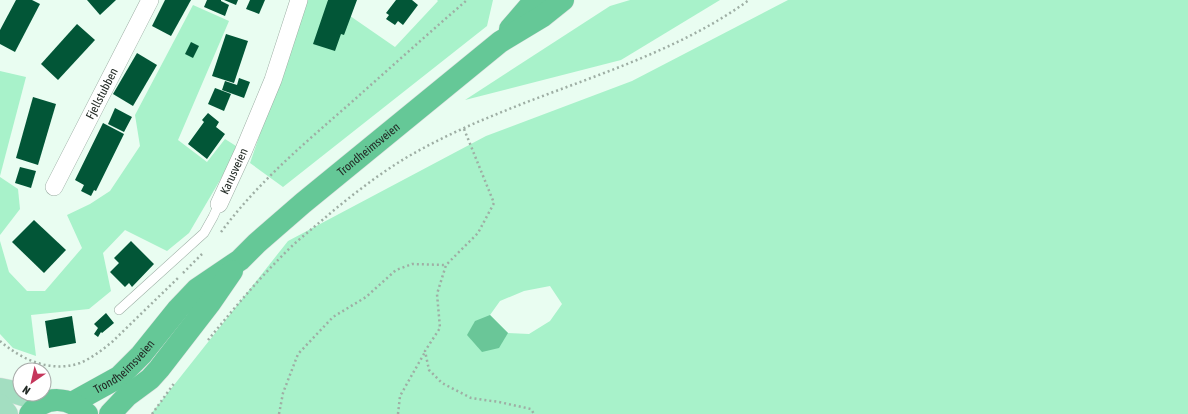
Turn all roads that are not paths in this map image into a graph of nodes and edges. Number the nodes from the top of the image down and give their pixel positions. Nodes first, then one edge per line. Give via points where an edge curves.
1 (150, 0) edge
2 (299, 0) edge
3 (535, 0) edge
4 (563, 0) edge
5 (500, 42) junction
6 (54, 187) dead end
7 (219, 204) joint
8 (240, 260) junction
9 (119, 310) dead end
10 (150, 379) junction
11 (0, 389) edge
12 (0, 405) edge
13 (38, 408) edge
14 (79, 408) edge
15 (7, 414) edge
16 (110, 414) edge
17 (129, 414) edge

1 - 6 street, Fjellstubben
2 - 7 street, Karusveien via 274,80
3 - 5 highway, Trondheimsveien
4 - 5 highway, Trondheimsveien via 543,16
5 - 8 highway, Trondheimsveien via 303,203
7 - 9 lane, Karusveien via 204,232
8 - 10 highway, Trondheimsveien via 210,303
8 - 14 highway, Trondheimsveien via 197,289 141,355 119,377
10 - 16 highway, Trondheimsveien via 127,396
10 - 17 highway
11 - 13 main road via 10,391
12 - 15 main road
13 - 14 highway via 59,400

